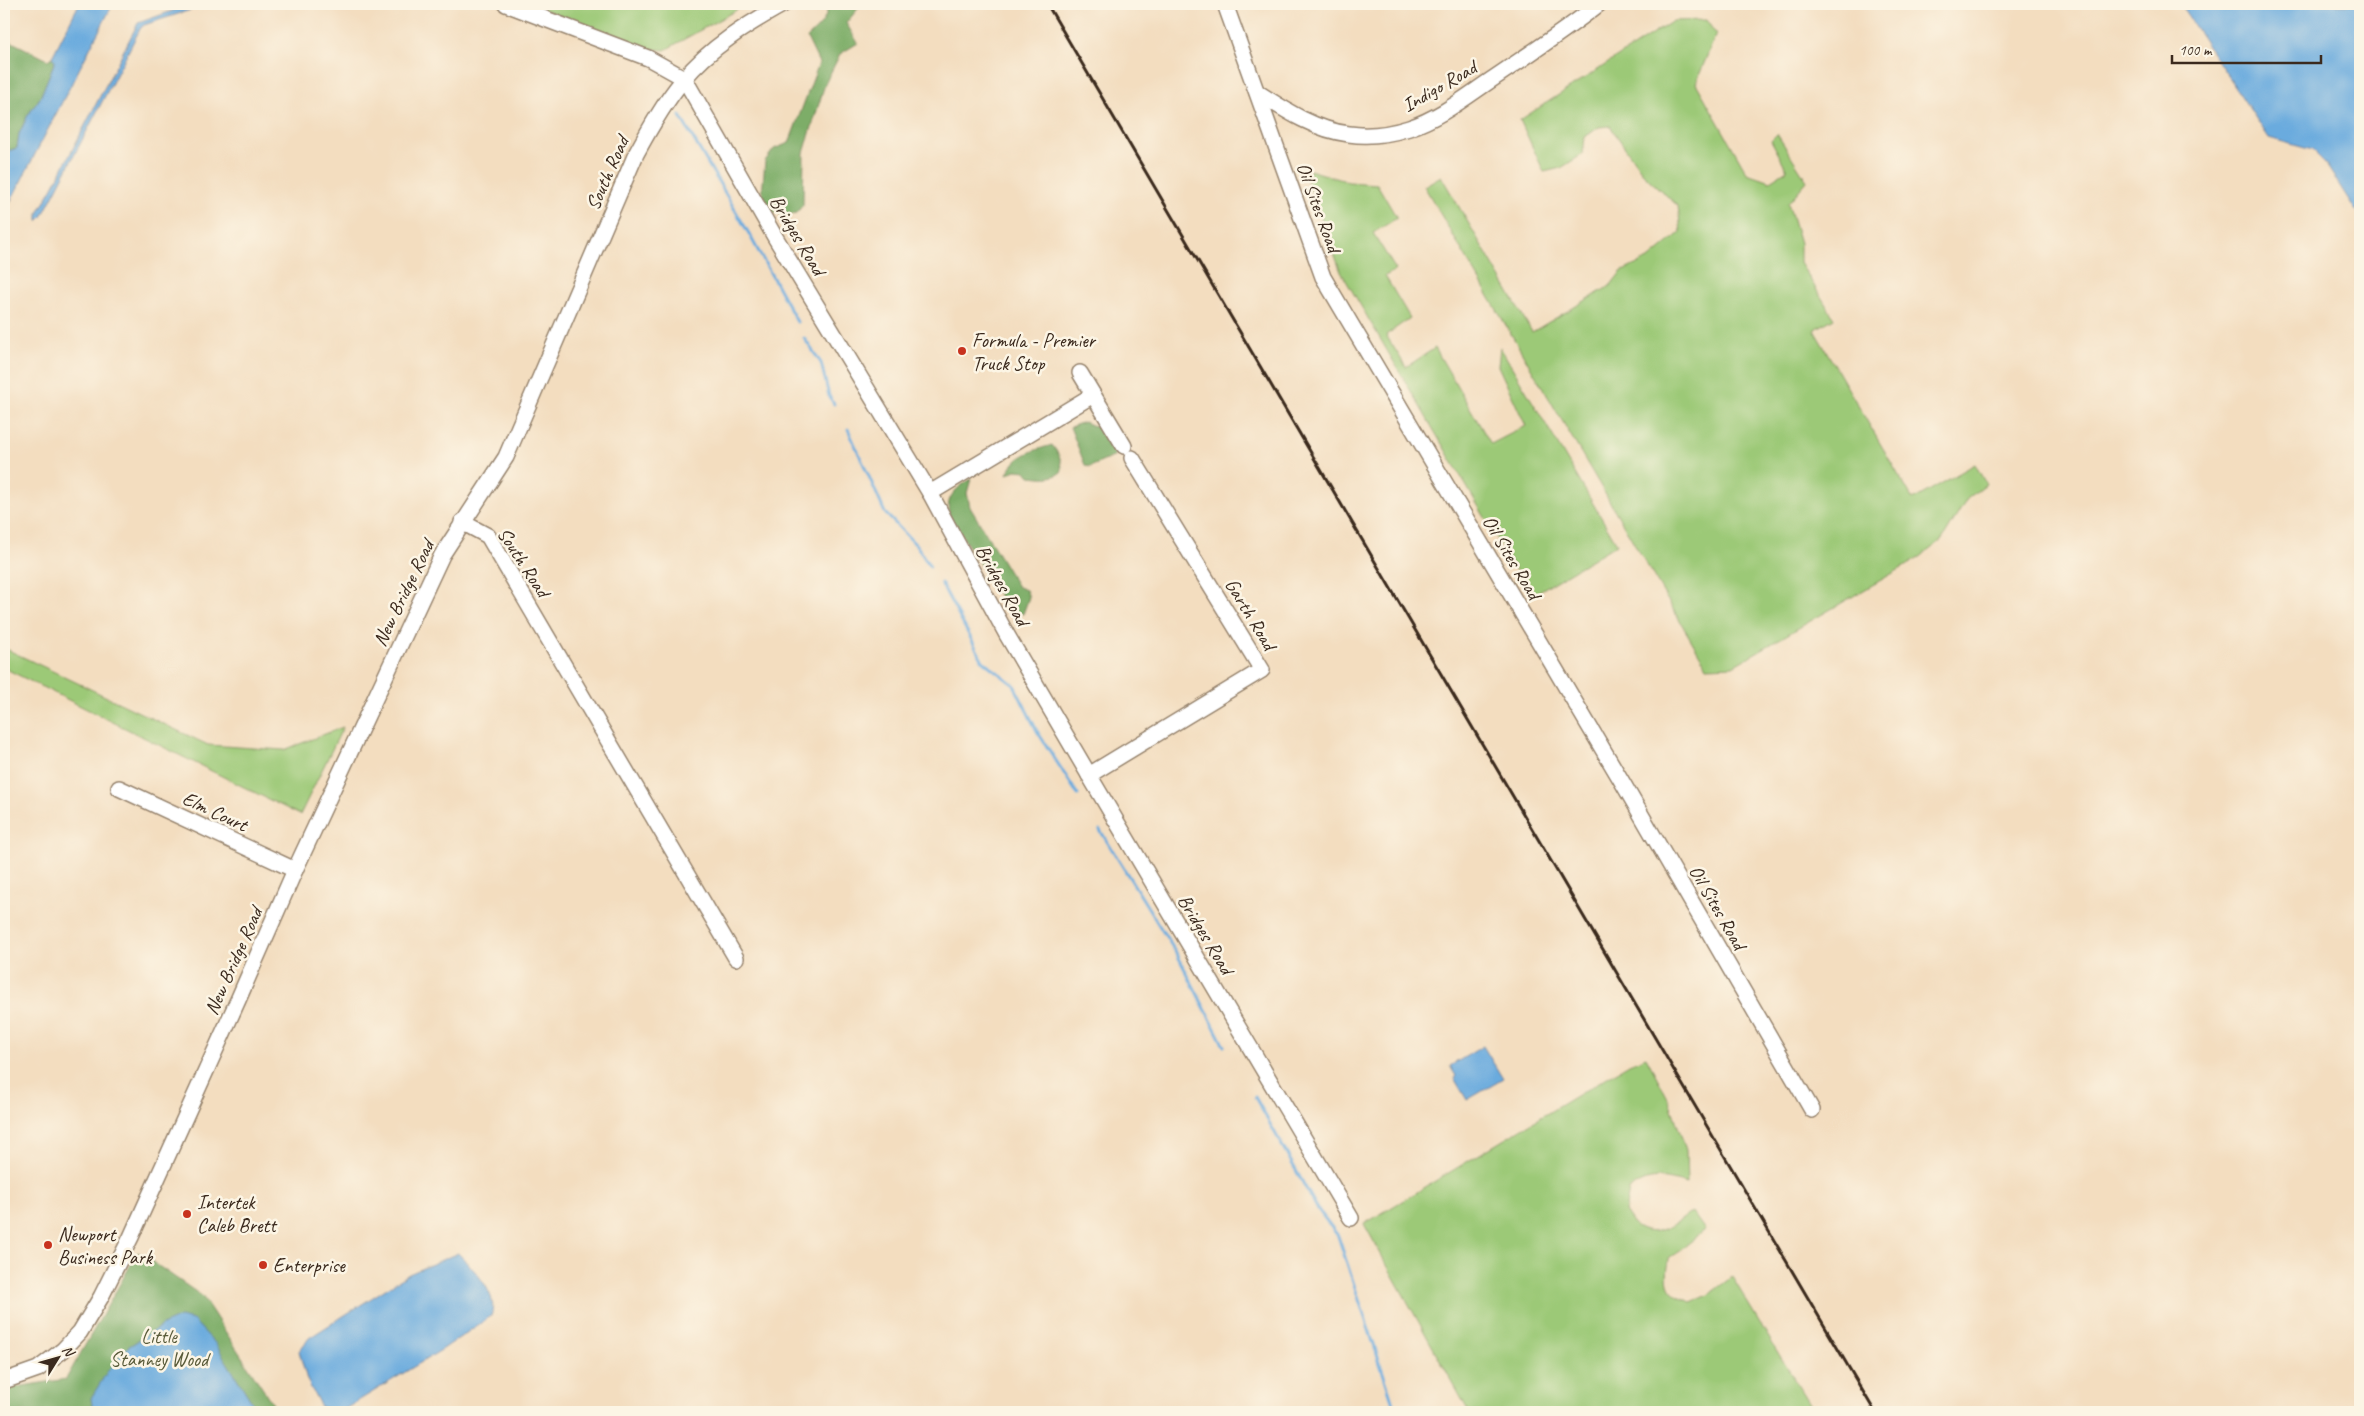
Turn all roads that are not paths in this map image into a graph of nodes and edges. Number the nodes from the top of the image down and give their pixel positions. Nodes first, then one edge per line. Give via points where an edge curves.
1 (506, 4) edge
2 (784, 4) edge
3 (1225, 4) edge
4 (1599, 4) edge
5 (684, 78) junction
6 (1257, 92) junction
7 (1080, 373) dead end
8 (1093, 395) junction
9 (930, 493) junction
10 (462, 522) junction
11 (1089, 775) junction
12 (119, 788) dead end
13 (295, 870) junction
14 (736, 958) dead end
15 (1812, 1110) dead end
16 (1351, 1218) dead end
17 (4, 1381) edge

1 - 5 street via 648,58
2 - 5 street via 719,46
3 - 6 street, Oil Sites Road
4 - 6 street, Indigo Road via 1445,110 1410,128 1367,135 1328,130
5 - 9 street, Bridges Road via 775,237
5 - 10 street, South Road via 657,115 636,154 506,457
6 - 15 street, Oil Sites Road via 1323,277 1626,788
7 - 8 street, Garth Road
8 - 9 street
8 - 11 street, Garth Road via 1262,670
9 - 11 street, Bridges Road via 1007,635
10 - 13 street, New Bridge Road via 442,555
10 - 14 street, South Road via 488,536
11 - 16 street, Bridges Road
12 - 13 street, Elm Court
13 - 17 street, New Bridge Road via 235,1009 100,1297 80,1332 63,1350 38,1368

